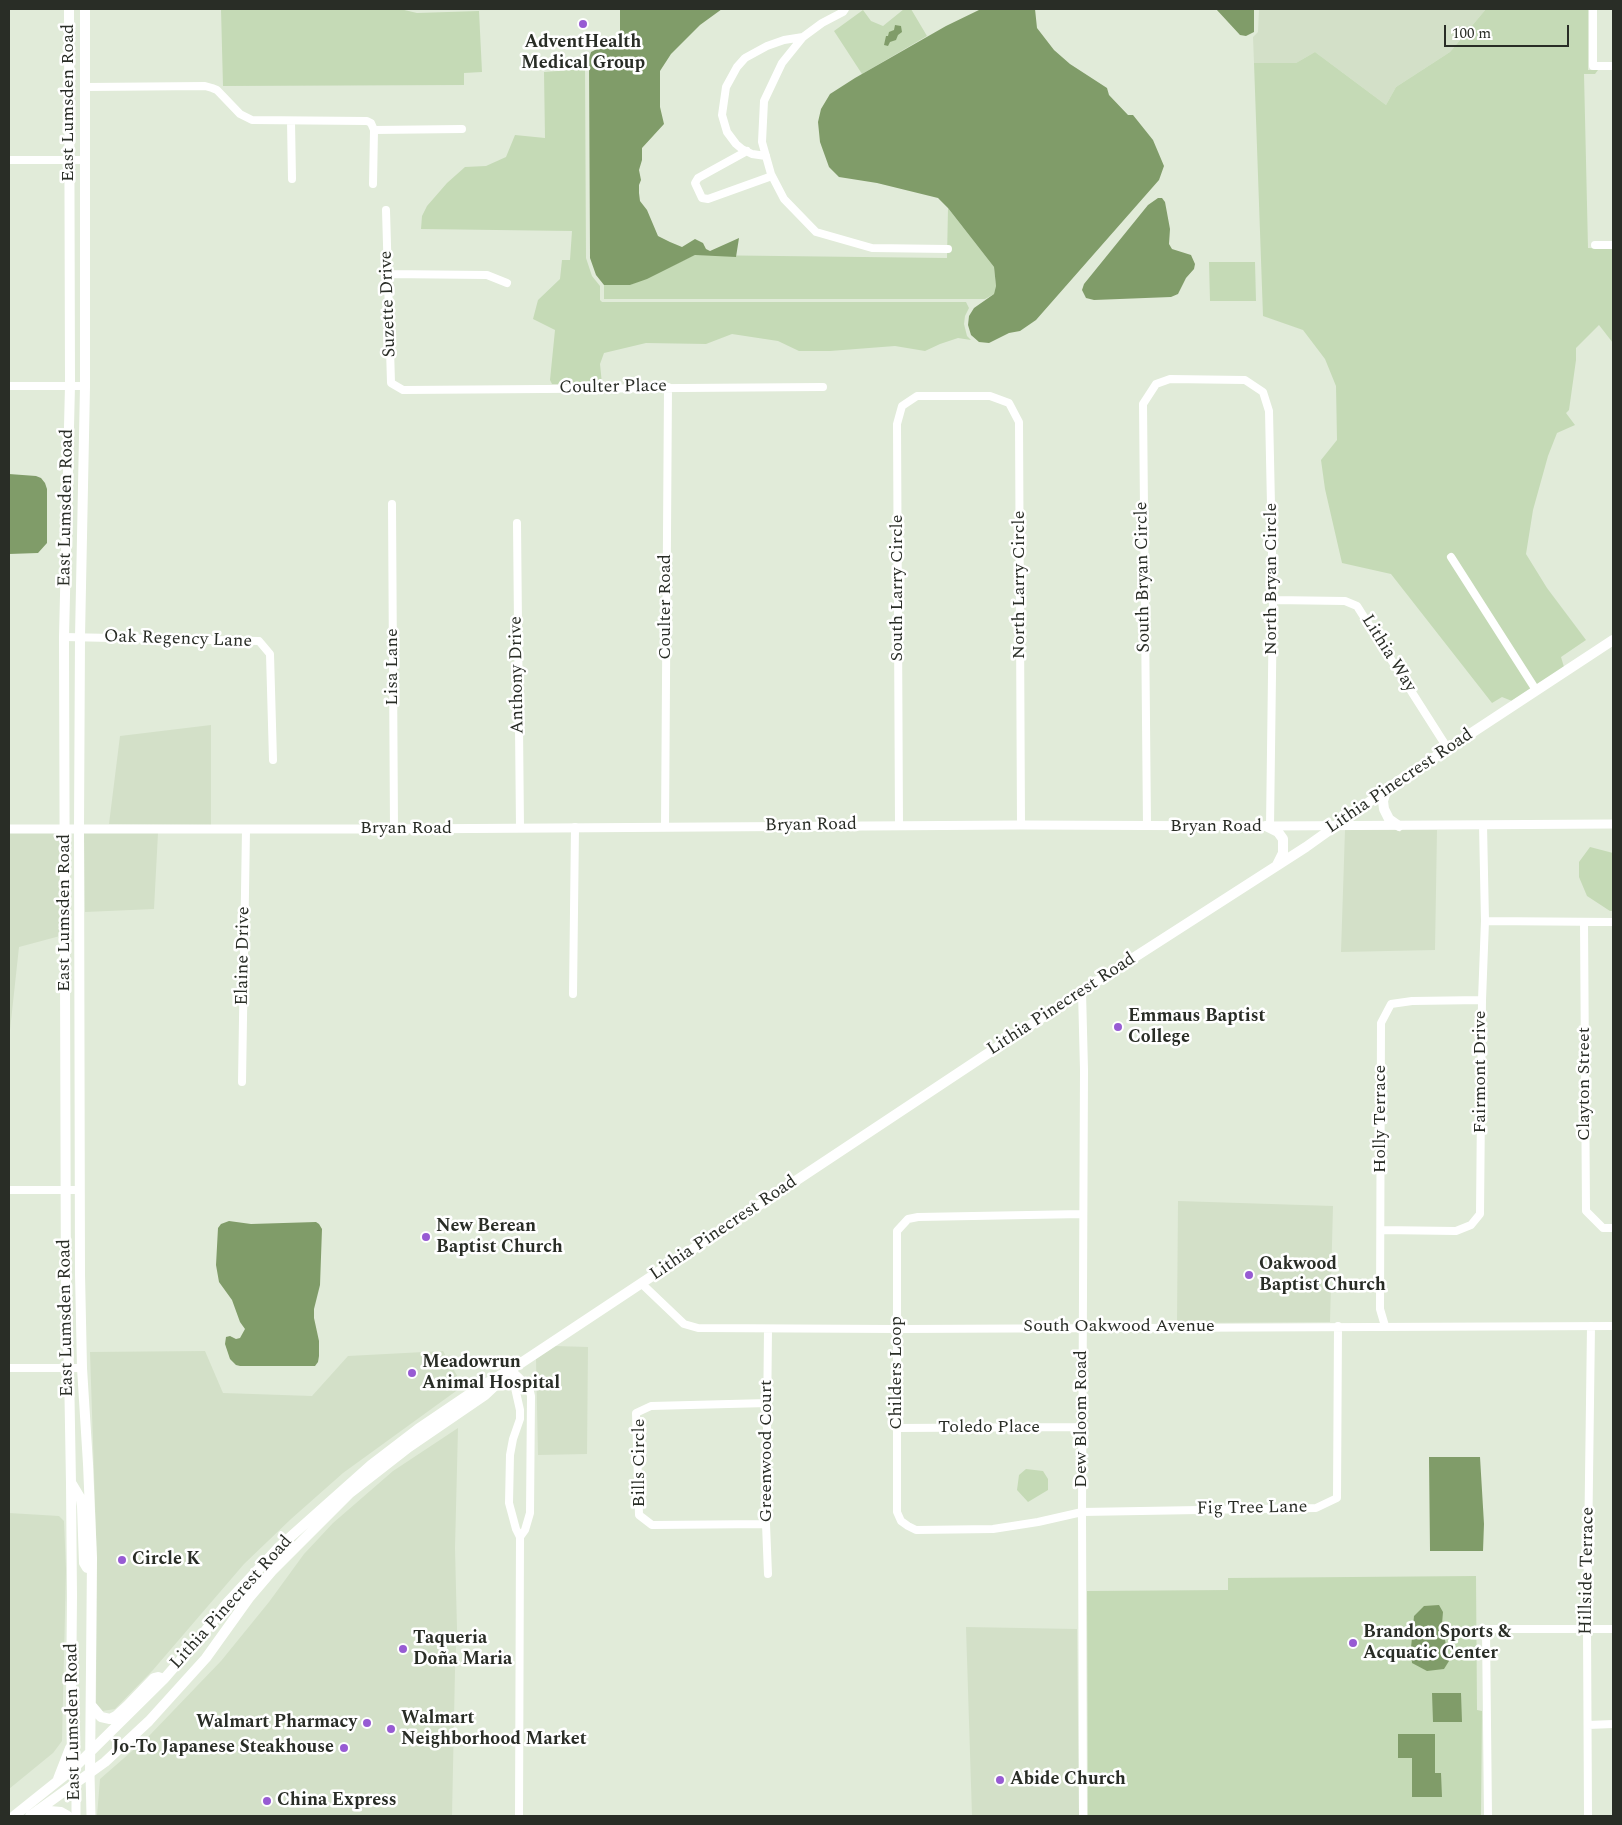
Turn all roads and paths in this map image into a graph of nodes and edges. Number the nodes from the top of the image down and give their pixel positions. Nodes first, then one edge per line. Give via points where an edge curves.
1 (69, 9) edge
2 (85, 9) edge
3 (845, 9) edge
4 (1593, 9) edge
5 (803, 37) junction
6 (1613, 66) edge
7 (86, 87) junction
8 (291, 121) junction
9 (462, 129) dead end
10 (374, 130) junction
11 (747, 152) junction
12 (766, 156) junction
13 (9, 160) edge
14 (69, 160) junction
15 (85, 160) junction
16 (772, 176) junction
17 (292, 179) dead end
18 (373, 184) dead end
19 (386, 210) dead end
20 (1595, 244) dead end
21 (1613, 245) edge
22 (948, 250) dead end
23 (387, 274) junction
24 (507, 283) dead end
25 (1208, 380) joint
26 (9, 386) edge
27 (70, 386) junction
28 (85, 386) junction
29 (668, 387) junction
30 (823, 387) dead end
31 (403, 390) joint
32 (954, 396) joint
33 (392, 504) dead end
34 (516, 523) dead end
35 (1451, 557) dead end
36 (1273, 600) junction
37 (64, 638) junction
38 (80, 638) junction
39 (1613, 640) edge
40 (1536, 690) junction
41 (1448, 749) junction
42 (273, 760) dead end
43 (1386, 791) junction
44 (1613, 824) edge
45 (1021, 825) junction
46 (1483, 825) junction
47 (899, 826) junction
48 (1146, 826) junction
49 (1268, 826) junction
50 (1335, 826) junction
51 (1399, 826) junction
52 (665, 827) junction
53 (65, 828) junction
54 (80, 828) junction
55 (520, 828) junction
56 (575, 828) junction
57 (9, 829) edge
58 (246, 829) junction
59 (394, 829) junction
60 (1274, 868) junction
61 (1485, 921) junction
62 (1613, 922) edge
63 (1584, 923) junction
64 (1082, 991) junction
65 (573, 994) dead end
66 (1482, 1000) junction
67 (242, 1082) dead end
68 (9, 1190) edge
69 (66, 1190) junction
70 (80, 1190) junction
71 (1083, 1214) junction
72 (1613, 1228) edge
73 (1381, 1230) junction
74 (642, 1284) junction
75 (1338, 1326) junction
76 (1385, 1326) junction
77 (1592, 1326) junction
78 (1613, 1326) edge
79 (1083, 1327) junction
80 (768, 1329) junction
81 (897, 1329) junction
82 (9, 1368) edge
83 (69, 1368) junction
84 (82, 1368) junction
85 (511, 1370) junction
86 (768, 1404) junction
87 (1082, 1427) junction
88 (896, 1428) junction
89 (418, 1429) junction
90 (409, 1447) junction
91 (71, 1484) junction
92 (1082, 1512) junction
93 (766, 1524) junction
94 (520, 1537) junction
95 (92, 1568) junction
96 (768, 1574) dead end
97 (1587, 1629) junction
98 (1613, 1629) edge
99 (164, 1679) junction
100 (91, 1705) junction
101 (1613, 1724) edge
102 (1588, 1725) junction
103 (72, 1741) junction
104 (90, 1751) junction
105 (74, 1768) junction
106 (90, 1773) junction
107 (76, 1782) junction
108 (53, 1786) junction
109 (34, 1813) edge
110 (14, 1816) edge
111 (68, 1816) edge
112 (76, 1816) edge
113 (91, 1816) edge
114 (519, 1816) edge
115 (1084, 1816) edge
116 (1488, 1816) edge
117 (1588, 1816) edge

1 - 14 main road, East Lumsden Road
2 - 7 main road, East Lumsden Road
3 - 5 street
4 - 6 street via 1593,66
5 - 11 street via 784,40 756,52 745,58 731,76 722,115 727,132
5 - 12 street via 782,63 764,101 762,142
7 - 8 street via 205,86 217,90 240,114 252,120
7 - 15 main road, East Lumsden Road
8 - 10 street via 367,121
8 - 17 street
9 - 10 street
10 - 18 street
11 - 12 street
11 - 16 street via 698,178 696,183 702,198 708,199
12 - 16 street
13 - 14 street
14 - 15 street
14 - 27 main road, East Lumsden Road
15 - 28 main road, East Lumsden Road
16 - 22 street via 784,199 816,232 872,248
19 - 23 street, Suzette Drive
20 - 21 street
23 - 24 street via 487,276
23 - 31 street, Suzette Drive via 391,383
25 - 36 street, North Bryan Circle via 1245,380 1263,392 1269,412
25 - 48 street, South Bryan Circle via 1170,379 1156,384 1142,404
26 - 27 street
27 - 28 street
27 - 37 main road, East Lumsden Road
28 - 38 main road, East Lumsden Road
29 - 30 street, Coulter Place
29 - 31 street, Coulter Place
29 - 52 street, Coulter Road
32 - 45 street, North Larry Circle via 990,396 1010,404 1018,422
32 - 47 street, South Larry Circle via 917,396 902,406 897,424
33 - 59 street, Lisa Lane
34 - 55 street, Anthony Drive
35 - 40 street
36 - 41 street, Lithia Way via 1345,601 1357,606
36 - 49 street, North Bryan Circle
37 - 38 street, Oak Regency Lane
37 - 53 main road, East Lumsden Road
38 - 42 street, Oak Regency Lane via 259,641 270,654
38 - 54 main road, East Lumsden Road
39 - 40 main road, Lithia Pinecrest Road
40 - 41 main road, Lithia Pinecrest Road
41 - 43 main road, Lithia Pinecrest Road
43 - 50 main road, Lithia Pinecrest Road
43 - 51 main road via 1384,809 1389,819
44 - 46 street, Bryan Road
45 - 47 street, Bryan Road
45 - 48 street, Bryan Road
46 - 51 street, Bryan Road
46 - 61 street, Fairmont Drive
47 - 52 street, Bryan Road
48 - 49 street, Bryan Road
49 - 50 street, Bryan Road
49 - 60 main road via 1278,832 1283,842 1282,857
50 - 51 street, Bryan Road
50 - 60 main road, Lithia Pinecrest Road
52 - 56 street, Bryan Road
53 - 54 street, Bryan Road
53 - 57 street, Bryan Road
53 - 69 main road, East Lumsden Road
54 - 58 street, Bryan Road
54 - 70 main road, East Lumsden Road
55 - 56 street, Bryan Road
55 - 59 street, Bryan Road
56 - 65 street
58 - 59 street, Bryan Road
58 - 67 street, Elaine Drive
60 - 64 main road, Lithia Pinecrest Road
61 - 63 street
61 - 66 street, Fairmont Drive
62 - 63 street
63 - 72 street, Clayton Street via 1586,1211 1603,1228
64 - 71 street, Dew Bloom Road
64 - 74 main road, Lithia Pinecrest Road
66 - 73 street, Fairmont Drive via 1480,1214 1472,1224 1456,1231
66 - 73 street, Holly Terrace via 1391,1004 1381,1023
68 - 69 street
69 - 70 street
69 - 83 main road, East Lumsden Road
70 - 84 main road, East Lumsden Road
71 - 79 street, Dew Bloom Road
71 - 81 street, Childers Loop via 908,1219 897,1231
73 - 76 street, Holly Terrace via 1380,1309
74 - 80 street, South Oakwood Avenue via 684,1324 698,1328
74 - 85 main road, Lithia Pinecrest Road
75 - 76 street, South Oakwood Avenue
75 - 79 street, South Oakwood Avenue
75 - 92 street, Fig Tree Lane via 1337,1498 1316,1508
76 - 77 street, South Oakwood Avenue
77 - 78 street, South Oakwood Avenue
77 - 97 street, Hillside Terrace
79 - 81 street, South Oakwood Avenue
79 - 87 street, Dew Bloom Road
80 - 81 street, South Oakwood Avenue
80 - 86 street, Greenwood Court
81 - 88 street, Childers Loop
82 - 83 street
83 - 84 street
83 - 91 main road, East Lumsden Road
84 - 95 main road, East Lumsden Road
85 - 89 main road, Lithia Pinecrest Road
85 - 90 main road, Lithia Pinecrest Road via 485,1394
85 - 94 street via 520,1419 510,1455 510,1503
85 - 94 street via 529,1387 531,1396 530,1513
86 - 93 street, Greenwood Court
86 - 93 street, Bills Circle via 651,1406 636,1413 639,1515 652,1525
87 - 88 street, Toledo Place
87 - 92 street, Dew Bloom Road
88 - 92 street, Childers Loop via 897,1512 901,1521 916,1530 993,1529
89 - 90 main road via 417,1439
89 - 99 main road, Lithia Pinecrest Road via 371,1465 279,1547 219,1611
90 - 106 main road, Lithia Pinecrest Road via 350,1494 296,1545 255,1591 206,1658 172,1697
91 - 95 main road via 81,1499 85,1566
91 - 103 main road, East Lumsden Road
92 - 115 street, Dew Bloom Road
93 - 96 street, Greenwood Court
94 - 114 street
95 - 100 main road, East Lumsden Road
97 - 98 street
97 - 102 street, Hillside Terrace
97 - 116 street via 1486,1629
99 - 100 main road via 154,1678 110,1719 101,1717
99 - 104 main road, Lithia Pinecrest Road
100 - 104 main road, East Lumsden Road
101 - 102 street
102 - 117 street, Hillside Terrace
103 - 105 main road, East Lumsden Road
103 - 108 main road
104 - 105 main road, Lithia Pinecrest Road
104 - 106 main road, East Lumsden Road
105 - 107 main road, East Lumsden Road
105 - 108 main road, Lithia Pinecrest Road
106 - 107 main road, Lithia Pinecrest Road
106 - 113 street, East Lumsden Road
107 - 109 main road, Lithia Pinecrest Road
107 - 112 street, East Lumsden Road
108 - 110 main road, Lithia Pinecrest Road
109 - 111 main road via 61,1812

